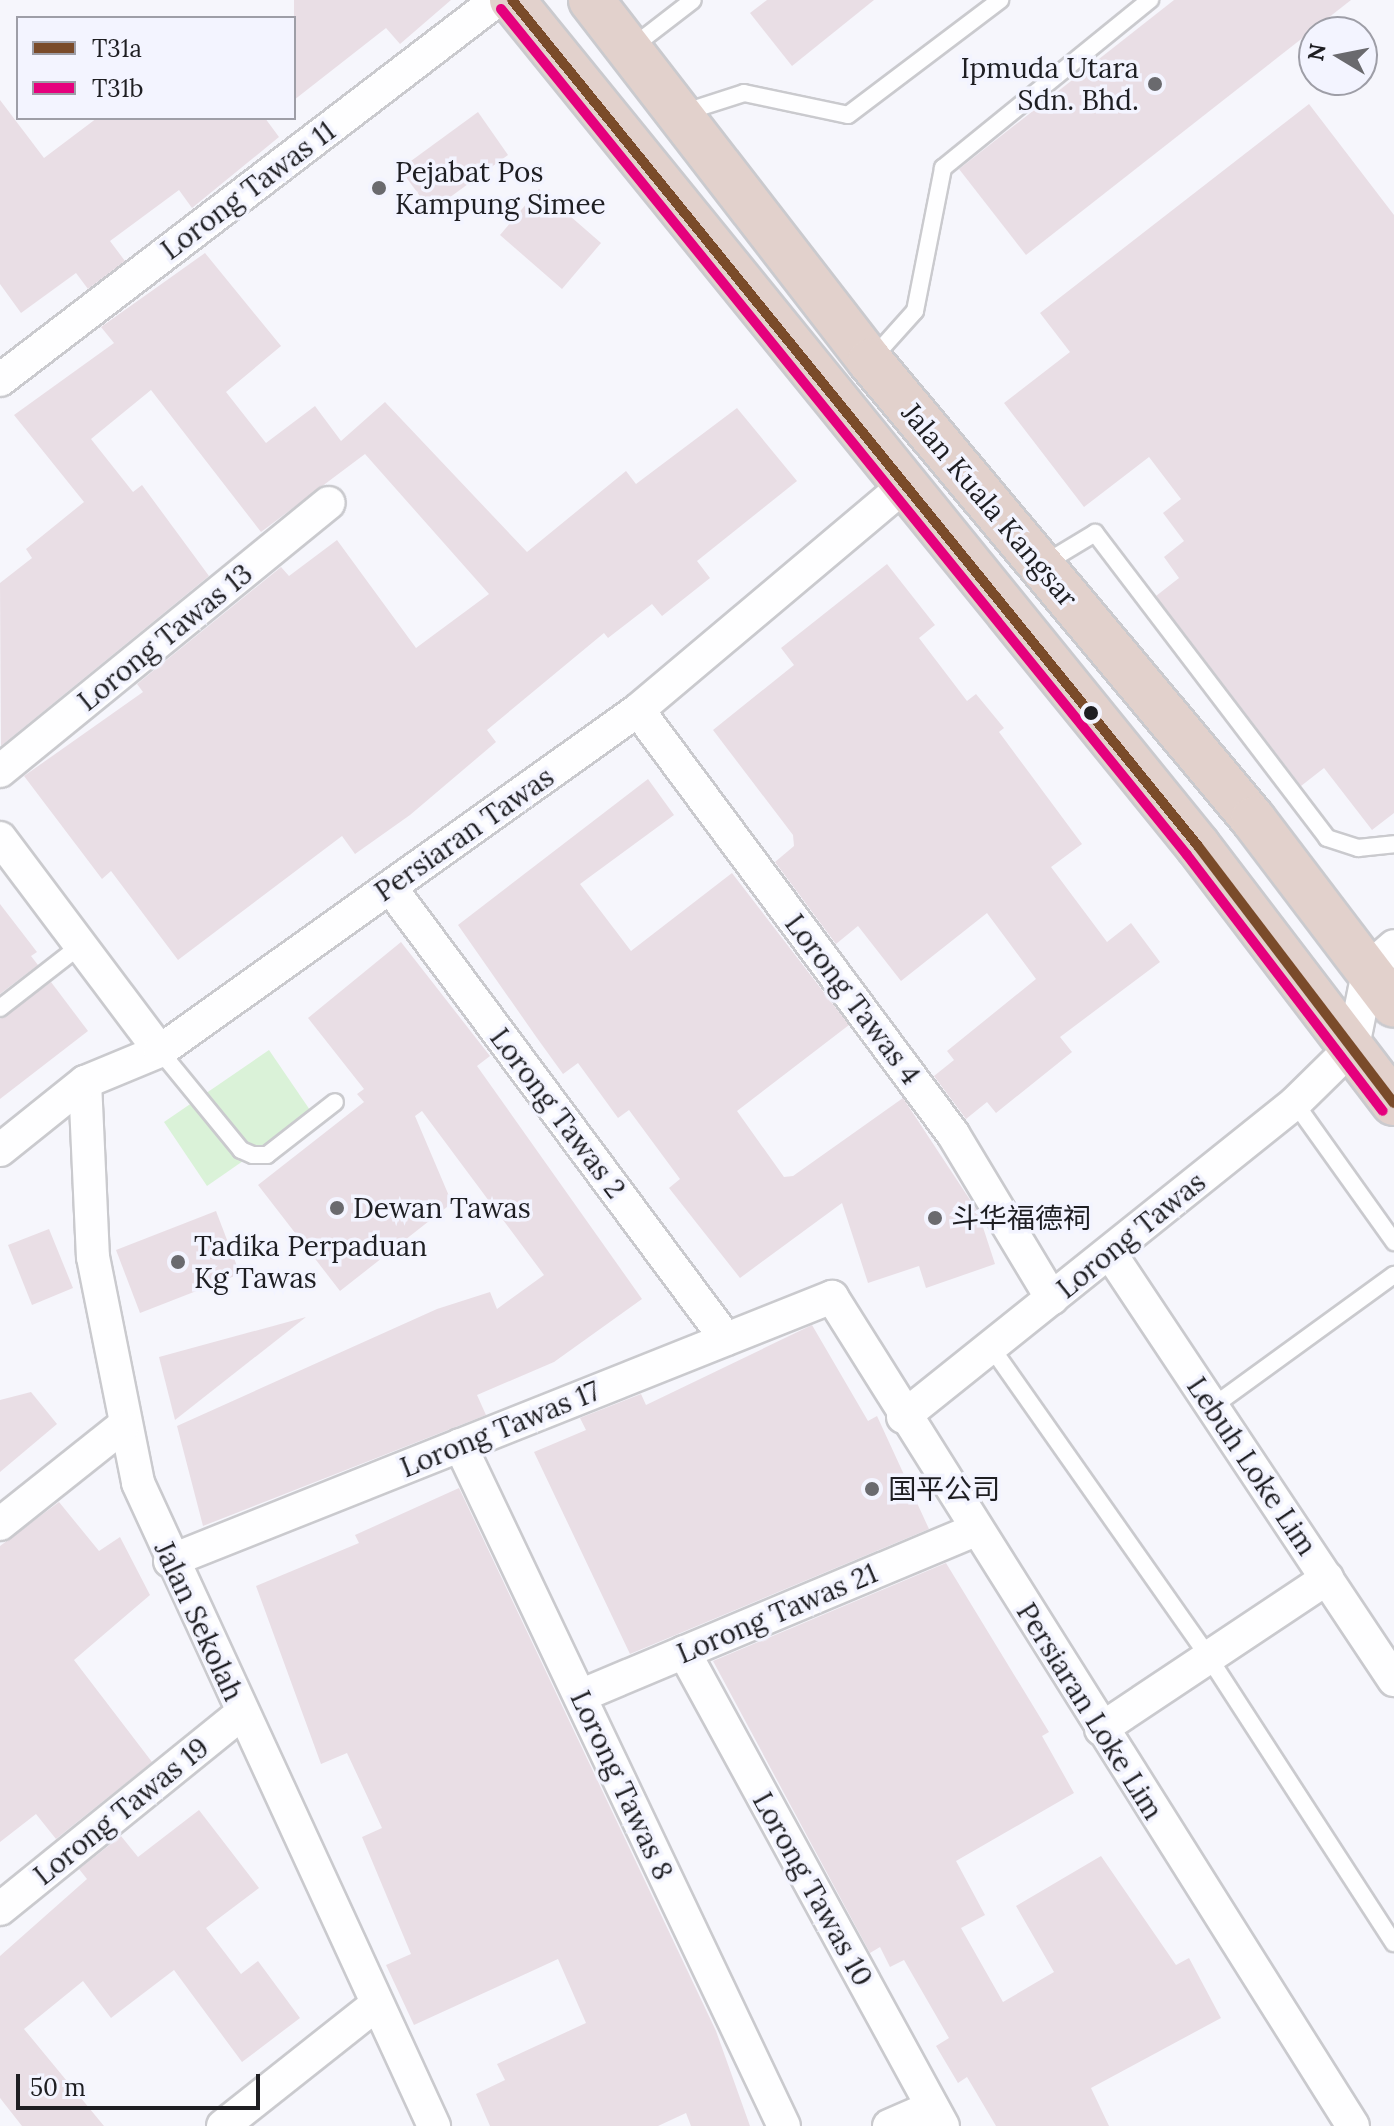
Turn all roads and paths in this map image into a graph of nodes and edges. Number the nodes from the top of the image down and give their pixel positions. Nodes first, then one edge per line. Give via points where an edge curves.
1 (497, 0) edge
2 (512, 0) edge
3 (591, 0) edge
4 (693, 0) edge
5 (1000, 0) edge
6 (1150, 0) edge
7 (630, 49) junction
8 (681, 114) junction
9 (870, 361) junction
10 (0, 380) edge
11 (906, 484) junction
12 (329, 503) dead end
13 (1040, 566) junction
14 (638, 710) junction
15 (0, 771) edge
16 (0, 838) edge
17 (1394, 844) edge
18 (390, 887) junction
19 (81, 945) junction
20 (1381, 957) edge
21 (1394, 1005) edge
22 (0, 1008) edge
23 (1353, 1046) junction
24 (160, 1051) junction
25 (85, 1082) junction
26 (335, 1102) dead end
27 (1295, 1103) junction
28 (1394, 1103) edge
29 (0, 1150) edge
30 (1394, 1242) edge
31 (1110, 1253) junction
32 (1394, 1275) edge
33 (828, 1296) joint
34 (1052, 1299) junction
35 (726, 1339) junction
36 (991, 1347) junction
37 (1212, 1407) junction
38 (903, 1417) junction
39 (123, 1426) junction
40 (460, 1445) junction
41 (0, 1524) edge
42 (975, 1530) junction
43 (170, 1561) junction
44 (1327, 1578) junction
45 (684, 1652) junction
46 (1208, 1656) junction
47 (1394, 1680) edge
48 (580, 1696) junction
49 (242, 1713) junction
50 (1101, 1729) junction
51 (0, 1909) edge
52 (1394, 1943) edge
53 (377, 2004) junction
54 (938, 2116) edge
55 (223, 2126) edge
56 (434, 2126) edge
57 (784, 2126) edge
58 (889, 2126) edge
59 (1353, 2126) edge

1 - 10 street, Lorong Tawas 11
2 - 11 highway, Jalan Kuala Kangsar
3 - 7 highway, Jalan Kuala Kangsar
4 - 7 lane
5 - 8 lane via 848,115 744,93
6 - 9 lane via 943,168 915,311
7 - 8 highway, Jalan Kuala Kangsar
8 - 9 highway, Jalan Kuala Kangsar
9 - 13 highway, Jalan Kuala Kangsar
11 - 14 street, Persiaran Tawas
11 - 23 highway, Jalan Kuala Kangsar
12 - 15 street, Lorong Tawas 13
13 - 17 lane via 1095,533 1327,838 1358,848
13 - 20 highway, Jalan Kuala Kangsar
14 - 18 street, Persiaran Tawas
14 - 34 street, Lorong Tawas 4 via 953,1134
16 - 19 street
18 - 24 street, Persiaran Tawas
18 - 35 street, Lorong Tawas 2
19 - 22 lane
19 - 24 street
20 - 21 highway, Jalan Kuala Kangsar
20 - 23 street
23 - 27 street, Lorong Tawas
23 - 28 highway, Jalan Kuala Kangsar
24 - 25 street, Persiaran Tawas
24 - 26 lane via 241,1150 253,1155 267,1155
25 - 29 street, Persiaran Tawas
25 - 39 street, Jalan Sekolah via 93,1257
27 - 30 lane
27 - 31 street, Lorong Tawas
31 - 34 street, Lorong Tawas
31 - 37 street, Lebuh Loke Lim
32 - 37 lane
33 - 35 street, Lorong Tawas 17
33 - 38 street, Persiaran Loke Lim
34 - 36 street, Lorong Tawas
35 - 40 street, Lorong Tawas 17
36 - 38 street, Lorong Tawas
36 - 46 lane
37 - 44 street, Lebuh Loke Lim
38 - 42 street, Persiaran Loke Lim
39 - 41 street
39 - 43 street, Jalan Sekolah
40 - 43 street, Lorong Tawas 17
40 - 48 street, Lorong Tawas 8
42 - 45 street, Lorong Tawas 21
42 - 50 street, Persiaran Loke Lim
43 - 49 street, Jalan Sekolah
44 - 46 street
44 - 47 street, Lebuh Loke Lim
45 - 48 street, Lorong Tawas 21
45 - 54 street, Lorong Tawas 10
46 - 50 street
46 - 52 lane
48 - 57 street, Lorong Tawas 8
49 - 51 street, Lorong Tawas 19
49 - 53 street, Jalan Sekolah
50 - 59 street, Persiaran Loke Lim
53 - 55 street
53 - 56 street, Jalan Sekolah
54 - 58 street

